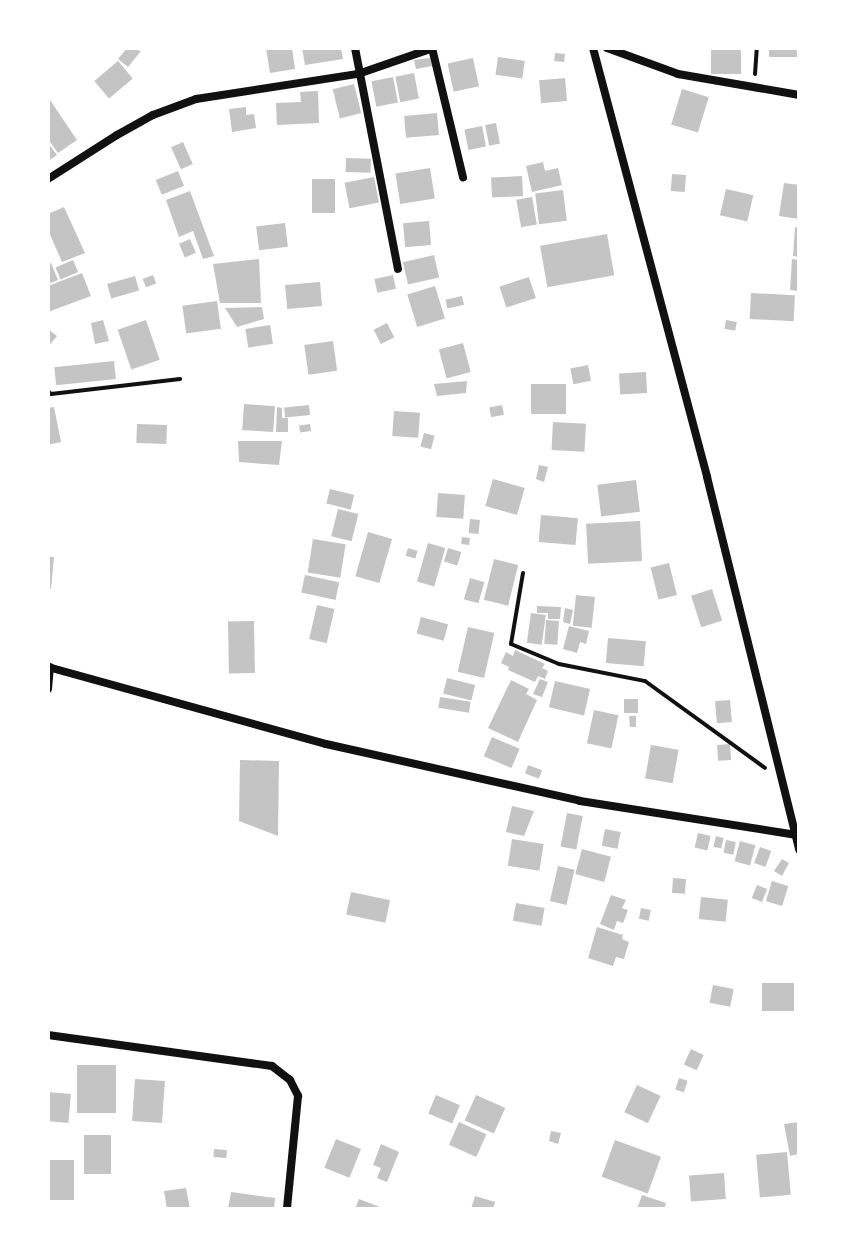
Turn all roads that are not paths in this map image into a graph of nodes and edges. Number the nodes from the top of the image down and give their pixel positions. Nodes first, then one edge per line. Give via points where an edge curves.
1 (355, 48) edge
2 (432, 48) edge
3 (593, 48) edge
4 (607, 48) edge
5 (358, 74) junction
6 (799, 95) edge
7 (463, 177) dead end
8 (48, 179) edge
9 (398, 269) dead end
10 (49, 667) edge
11 (48, 689) edge
12 (797, 834) edge
13 (799, 850) edge
14 (48, 1035) edge
15 (287, 1209) edge

1 - 5 street
2 - 5 street
2 - 7 street
3 - 12 street
4 - 6 street via 678,74
5 - 8 street via 196,99 153,115
5 - 9 street
10 - 11 street
10 - 12 street via 326,744 566,798
12 - 13 street
14 - 15 street via 272,1066 290,1080 298,1096

